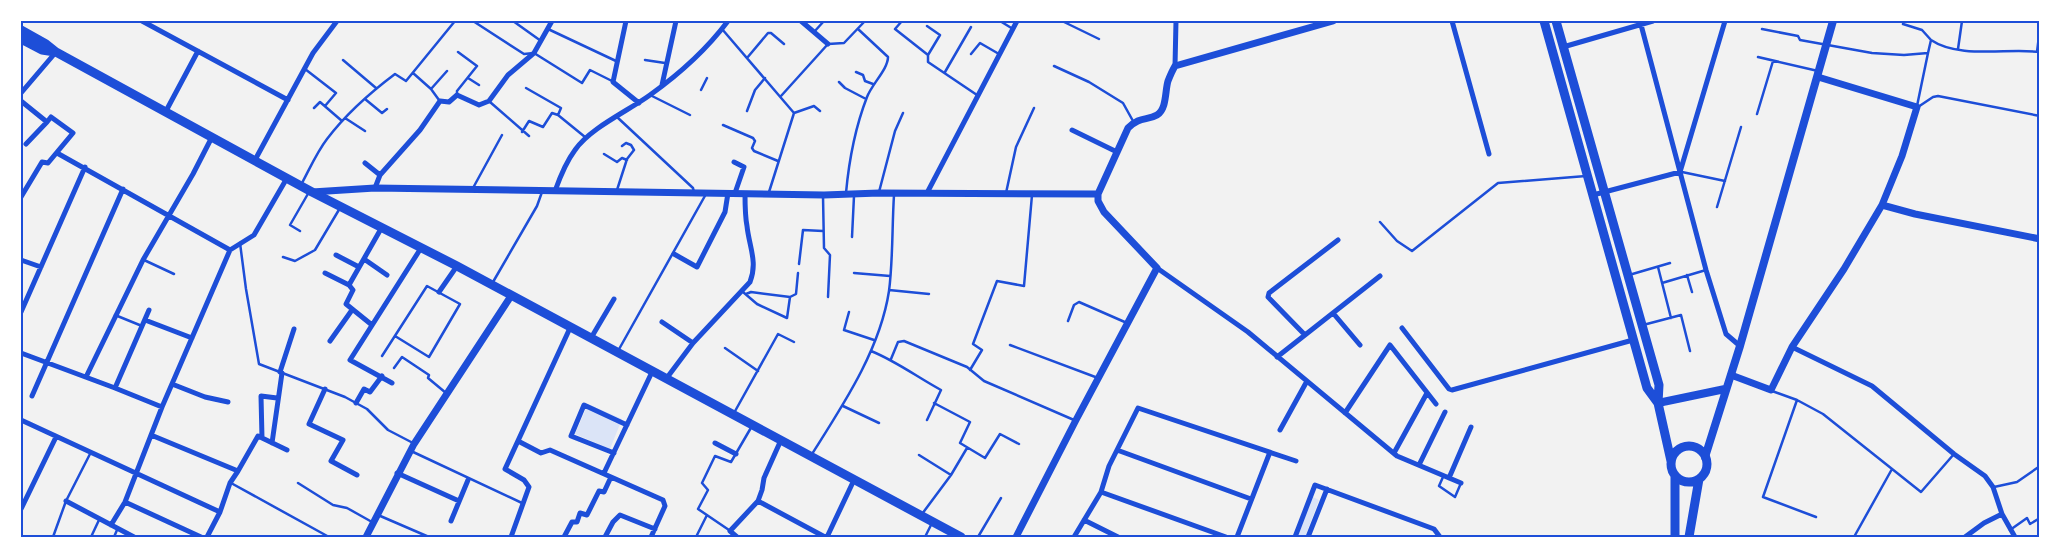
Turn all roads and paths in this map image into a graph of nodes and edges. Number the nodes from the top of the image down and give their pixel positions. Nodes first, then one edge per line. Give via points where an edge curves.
1 (142, 21) edge
2 (337, 21) edge
3 (455, 21) edge
4 (473, 21) edge
5 (513, 21) edge
6 (552, 21) edge
7 (626, 21) edge
8 (676, 21) edge
9 (728, 21) edge
10 (801, 21) edge
11 (824, 21) edge
12 (865, 21) edge
13 (902, 21) edge
14 (1000, 21) edge
15 (1017, 21) edge
16 (1062, 21) edge
17 (1176, 21) edge
18 (1333, 21) edge
19 (1452, 21) edge
20 (1544, 21) edge
21 (1556, 21) edge
22 (1653, 21) edge
23 (1725, 21) edge
24 (1834, 21) edge
25 (1962, 21) edge
26 (1641, 23) edge
27 (1903, 24) dead end
28 (927, 26) dead end
29 (970, 27) dead end
30 (2040, 28) edge
31 (548, 29) junction
32 (722, 29) junction
33 (858, 29) junction
34 (1013, 29) junction
35 (1762, 29) dead end
36 (21, 30) edge
37 (814, 32) junction
38 (21, 39) edge
39 (1098, 39) dead end
40 (1931, 40) junction
41 (542, 42) junction
42 (784, 44) dead end
43 (828, 44) junction
44 (1827, 44) junction
45 (1563, 47) junction
46 (1958, 50) junction
47 (56, 52) junction
48 (198, 52) junction
49 (458, 52) dead end
50 (2039, 52) edge
51 (534, 53) junction
52 (1928, 53) junction
53 (971, 54) dead end
54 (1001, 54) junction
55 (928, 55) junction
56 (1758, 57) dead end
57 (747, 58) junction
58 (343, 60) dead end
59 (645, 60) dead end
60 (1773, 61) junction
61 (618, 62) junction
62 (667, 63) junction
63 (1054, 66) dead end
64 (1175, 66) junction
65 (305, 69) junction
66 (447, 71) dead end
67 (856, 72) dead end
68 (945, 72) junction
69 (412, 73) junction
70 (1819, 74) junction
71 (468, 78) junction
72 (706, 78) dead end
73 (765, 78) junction
74 (613, 82) junction
75 (839, 82) dead end
76 (873, 84) junction
77 (479, 85) dead end
78 (662, 85) junction
79 (376, 88) junction
80 (526, 88) dead end
81 (431, 89) junction
82 (701, 90) dead end
83 (21, 93) edge
84 (456, 94) junction
85 (650, 95) junction
86 (978, 95) junction
87 (781, 96) junction
88 (365, 99) junction
89 (866, 99) junction
90 (288, 100) junction
91 (21, 101) edge
92 (440, 101) junction
93 (489, 101) junction
94 (638, 103) junction
95 (325, 106) junction
96 (314, 108) dead end
97 (1034, 108) dead end
98 (1917, 108) junction
99 (387, 109) dead end
100 (747, 110) dead end
101 (166, 111) junction
102 (820, 111) dead end
103 (794, 113) junction
104 (903, 113) dead end
105 (1757, 114) dead end
106 (558, 115) junction
107 (690, 115) dead end
108 (2040, 116) edge
109 (617, 117) junction
110 (346, 118) junction
111 (342, 121) junction
112 (47, 122) junction
113 (1133, 123) junction
114 (723, 125) dead end
115 (1741, 127) dead end
116 (1072, 130) dead end
117 (365, 131) dead end
118 (522, 132) junction
119 (502, 135) dead end
120 (212, 136) junction
121 (529, 136) dead end
122 (587, 138) junction
123 (26, 144) dead end
124 (622, 146) dead end
125 (57, 152) junction
126 (1117, 152) junction
127 (604, 154) dead end
128 (1489, 154) dead end
129 (255, 160) junction
130 (627, 160) junction
131 (778, 161) junction
132 (734, 162) dead end
133 (365, 163) dead end
134 (85, 167) junction
135 (1680, 172) junction
136 (380, 175) junction
137 (1587, 176) junction
138 (287, 178) junction
139 (1725, 181) junction
140 (300, 185) junction
141 (375, 188) junction
142 (123, 189) junction
143 (472, 189) junction
144 (311, 191) junction
145 (542, 191) junction
146 (555, 191) junction
147 (617, 192) junction
148 (694, 193) junction
149 (707, 193) junction
150 (732, 193) junction
151 (879, 193) junction
152 (926, 193) junction
153 (1604, 193) junction
154 (744, 194) junction
155 (768, 194) junction
156 (846, 194) junction
157 (854, 194) junction
158 (894, 194) junction
159 (1098, 194) junction
160 (824, 195) junction
161 (1005, 195) junction
162 (1032, 195) junction
163 (1593, 195) junction
164 (21, 197) edge
165 (1882, 205) junction
166 (341, 206) junction
167 (1717, 207) dead end
168 (168, 215) junction
169 (1380, 222) dead end
170 (382, 228) junction
171 (300, 231) dead end
172 (823, 231) junction
173 (852, 237) dead end
174 (2040, 239) edge
175 (1338, 240) dead end
176 (240, 243) junction
177 (421, 248) junction
178 (230, 250) junction
179 (674, 254) junction
180 (336, 255) dead end
181 (283, 258) dead end
182 (364, 259) junction
183 (21, 260) edge
184 (143, 260) junction
185 (1670, 263) dead end
186 (799, 264) dead end
187 (457, 266) junction
188 (40, 267) junction
189 (359, 267) junction
190 (1658, 267) junction
191 (1157, 268) junction
192 (1706, 270) junction
193 (325, 273) dead end
194 (854, 273) dead end
195 (174, 274) dead end
196 (798, 274) dead end
197 (387, 276) dead end
198 (890, 276) junction
199 (1380, 276) dead end
200 (1628, 276) junction
201 (1688, 276) junction
202 (1662, 283) junction
203 (349, 285) junction
204 (491, 285) junction
205 (889, 290) junction
206 (439, 292) junction
207 (744, 292) junction
208 (1692, 292) dead end
209 (929, 294) dead end
210 (511, 296) junction
211 (828, 297) dead end
212 (790, 298) junction
213 (614, 299) dead end
214 (22, 309) edge
215 (148, 310) dead end
216 (352, 310) junction
217 (849, 312) dead end
218 (1334, 313) junction
219 (115, 315) junction
220 (1671, 318) junction
221 (144, 320) junction
222 (1068, 321) dead end
223 (662, 322) dead end
224 (1128, 323) junction
225 (372, 325) junction
226 (1642, 325) junction
227 (142, 326) junction
228 (570, 328) junction
229 (1402, 328) dead end
230 (294, 329) dead end
231 (1305, 335) junction
232 (395, 336) junction
233 (192, 338) junction
234 (590, 339) junction
235 (874, 340) junction
236 (1633, 340) junction
237 (330, 341) dead end
238 (794, 342) dead end
239 (694, 343) junction
240 (1010, 345) dead end
241 (1360, 346) dead end
242 (1740, 346) junction
243 (1792, 347) junction
244 (725, 348) dead end
245 (871, 351) junction
246 (1690, 351) dead end
247 (21, 353) edge
248 (617, 353) junction
249 (382, 356) dead end
250 (1277, 357) junction
251 (891, 359) junction
252 (47, 362) junction
253 (394, 368) dead end
254 (970, 370) junction
255 (758, 371) junction
256 (281, 372) junction
257 (652, 372) junction
258 (1732, 375) junction
259 (382, 376) junction
260 (86, 377) junction
261 (1099, 378) junction
262 (666, 379) junction
263 (1306, 381) junction
264 (392, 383) dead end
265 (172, 384) junction
266 (116, 388) junction
267 (325, 388) junction
268 (1725, 389) junction
269 (1771, 390) junction
270 (446, 393) junction
271 (1427, 393) junction
272 (32, 396) dead end
273 (277, 398) junction
274 (1797, 400) junction
275 (228, 402) dead end
276 (356, 403) junction
277 (934, 403) junction
278 (1658, 403) junction
279 (1436, 404) dead end
280 (843, 406) junction
281 (162, 407) junction
282 (1445, 412) dead end
283 (1345, 413) junction
284 (733, 415) junction
285 (21, 420) edge
286 (926, 420) dead end
287 (1076, 420) junction
288 (879, 423) dead end
289 (627, 425) junction
290 (753, 425) junction
291 (1471, 427) dead end
292 (1280, 430) dead end
293 (151, 435) junction
294 (56, 437) junction
295 (262, 438) junction
296 (781, 440) junction
297 (518, 441) junction
298 (272, 443) junction
299 (715, 443) dead end
300 (1019, 444) dead end
301 (412, 447) junction
302 (968, 448) junction
303 (287, 450) dead end
304 (1117, 450) junction
305 (91, 452) junction
306 (1270, 452) junction
307 (614, 453) junction
308 (1394, 453) junction
309 (736, 454) junction
310 (1954, 454) junction
311 (919, 455) dead end
312 (811, 456) junction
313 (1705, 457) junction
314 (1296, 461) dead end
315 (1671, 461) junction
316 (1420, 465) junction
317 (2040, 466) edge
318 (1892, 469) junction
319 (137, 472) junction
320 (238, 472) junction
321 (397, 473) junction
322 (604, 473) junction
323 (356, 475) dead end
324 (951, 475) junction
325 (1675, 476) junction
326 (612, 477) junction
327 (1446, 477) junction
328 (1699, 479) junction
329 (468, 480) junction
330 (854, 480) junction
331 (230, 482) junction
332 (298, 483) dead end
333 (1462, 483) joint
334 (1993, 487) junction
335 (1327, 489) junction
336 (1101, 492) junction
337 (1001, 498) dead end
338 (1251, 499) junction
339 (66, 501) junction
340 (459, 501) junction
341 (125, 502) junction
342 (758, 502) junction
343 (524, 504) junction
344 (21, 509) edge
345 (220, 512) junction
346 (377, 514) junction
347 (2002, 514) junction
348 (707, 515) junction
349 (922, 515) junction
350 (1816, 517) dead end
351 (2040, 518) edge
352 (100, 519) junction
353 (451, 520) dead end
354 (1084, 520) junction
355 (933, 522) junction
356 (373, 523) junction
357 (112, 525) junction
358 (118, 528) junction
359 (655, 529) junction
360 (2010, 530) junction
361 (730, 531) junction
362 (827, 535) edge
363 (1967, 536) edge
364 (52, 537) edge
365 (91, 537) edge
366 (114, 537) edge
367 (134, 537) edge
368 (201, 537) edge
369 (207, 537) edge
370 (329, 537) edge
371 (366, 537) edge
372 (429, 537) edge
373 (511, 537) edge
374 (564, 537) edge
375 (605, 537) edge
376 (651, 537) edge
377 (696, 537) edge
378 (737, 537) edge
379 (834, 537) edge
380 (926, 537) edge
381 (961, 537) edge
382 (978, 537) edge
383 (1016, 537) edge
384 (1074, 537) edge
385 (1118, 537) edge
386 (1226, 537) edge
387 (1237, 537) edge
388 (1295, 537) edge
389 (1308, 537) edge
390 (1440, 537) edge
391 (1675, 537) edge
392 (1689, 537) edge
393 (1854, 537) edge
394 (2015, 537) edge

1 - 48 street
2 - 65 street
3 - 69 lane
4 - 51 lane via 524,54
5 - 41 lane
6 - 31 street
7 - 61 street
8 - 62 street
9 - 32 street
10 - 37 street
11 - 37 lane
12 - 33 lane
13 - 55 lane via 895,29
14 - 34 lane
15 - 34 street
16 - 39 lane
17 - 64 street
18 - 64 street
19 - 128 street
20 - 137 main road
21 - 45 main road
22 - 26 street
23 - 135 street
24 - 44 main road
25 - 46 lane
26 - 45 street
26 - 135 street
27 - 40 lane via 1922,30
28 - 55 lane via 940,35
29 - 68 lane
30 - 50 lane
31 - 41 street
31 - 61 lane
32 - 57 lane
32 - 78 street
33 - 43 lane via 844,43
33 - 76 lane via 888,57 888,63
34 - 54 street
35 - 44 lane
36 - 47 main road
37 - 43 street
38 - 47 main road via 42,50
40 - 46 lane
40 - 52 lane
41 - 51 street
42 - 57 lane via 768,33
43 - 87 lane
44 - 52 lane via 1889,55
44 - 70 main road
45 - 153 main road
46 - 50 lane
47 - 83 street
47 - 101 main road
48 - 90 street
48 - 101 street
49 - 71 lane via 477,66
51 - 74 lane via 582,83 590,70
51 - 93 street via 508,75
52 - 98 lane
53 - 54 lane via 980,43
54 - 86 street
55 - 68 lane via 928,62
56 - 60 lane
57 - 73 lane
58 - 79 lane
59 - 62 lane
60 - 70 lane
60 - 105 lane
61 - 74 street
62 - 78 street
63 - 113 lane via 1123,103
64 - 113 street via 1168,79 1162,111
65 - 90 street
65 - 95 lane via 336,93
66 - 81 lane
67 - 76 lane
68 - 86 lane
69 - 79 lane via 406,81 395,74
69 - 81 lane
70 - 98 street
70 - 242 main road
71 - 77 lane
71 - 84 lane
72 - 82 lane
73 - 87 lane
73 - 100 lane via 755,90
74 - 94 street
75 - 89 lane
76 - 89 lane
78 - 85 street
79 - 88 lane
80 - 106 lane via 561,108
81 - 92 lane
84 - 92 street via 449,102
84 - 93 street via 479,105
85 - 94 street
85 - 107 lane
86 - 152 street
87 - 103 lane
88 - 99 lane via 382,113
88 - 110 lane
89 - 156 lane via 849,164
90 - 129 street
91 - 112 street
92 - 136 street via 420,130
93 - 118 lane
94 - 109 street
95 - 96 lane via 320,102
95 - 111 lane
97 - 161 lane via 1016,147
98 - 108 lane via 1938,96
98 - 165 street
101 - 120 main road
102 - 103 lane via 814,106
103 - 131 lane
104 - 151 lane
106 - 118 lane via 552,113 543,127 529,120
106 - 122 lane
109 - 122 street
109 - 148 lane via 693,188
110 - 111 lane
110 - 117 lane
111 - 140 lane via 326,140
112 - 123 street
112 - 125 street via 52,117 73,133
113 - 126 street
114 - 131 lane via 753,138 754,150
115 - 139 lane
116 - 126 street
118 - 121 lane
119 - 143 lane
120 - 129 main road
120 - 168 street
122 - 146 street via 576,149
124 - 130 lane via 626,143 634,150
125 - 134 street
125 - 164 street via 48,163 42,162
126 - 159 street
127 - 130 lane via 617,162 622,158
129 - 138 main road
130 - 147 lane
131 - 155 lane
132 - 150 street via 744,167
133 - 136 street
134 - 142 street
134 - 188 street
135 - 139 lane
135 - 153 street
135 - 192 street
136 - 141 street
137 - 163 main road
137 - 169 lane via 1498,183 1412,251
138 - 140 main road
138 - 176 street via 254,235
139 - 167 lane
140 - 144 main road
141 - 143 street
141 - 144 street
142 - 168 street
142 - 252 street
143 - 145 street
144 - 166 main road
144 - 171 lane via 290,225
145 - 146 street
145 - 204 lane
146 - 147 street
147 - 148 street
148 - 149 street
149 - 150 street
149 - 179 lane
150 - 154 street
150 - 179 street via 697,267
151 - 157 street
151 - 158 street
152 - 158 street
152 - 161 street
153 - 163 street
153 - 200 main road
154 - 155 street
154 - 207 street via 754,266 754,273
155 - 160 street
156 - 157 street
156 - 160 street
157 - 173 lane
158 - 198 lane
159 - 162 street
159 - 191 street via 1100,207
160 - 172 lane
161 - 162 street
162 - 254 lane via 1024,286 997,281 973,344 982,350
163 - 236 main road
165 - 174 street
165 - 243 street
166 - 170 main road
166 - 181 lane via 314,250 295,261
168 - 178 street
168 - 184 street
170 - 177 main road
170 - 182 street
172 - 186 lane via 803,230
172 - 211 lane via 824,248 830,255
175 - 231 street via 1269,293 1273,303
176 - 178 street
176 - 256 lane via 259,364
177 - 187 main road
177 - 225 street
178 - 233 street
179 - 248 lane
180 - 189 street
182 - 189 street
182 - 197 street
183 - 188 street
184 - 195 lane
184 - 219 street
185 - 190 lane
187 - 204 main road
187 - 206 street
188 - 214 street
189 - 203 street
190 - 200 lane
190 - 202 lane
191 - 224 street
191 - 250 street via 1248,332
192 - 201 lane
192 - 242 street via 1726,334
193 - 203 street
194 - 198 lane
196 - 212 lane via 796,294
198 - 205 lane
199 - 218 street
200 - 226 main road
201 - 202 lane
201 - 208 lane
202 - 220 lane
203 - 216 street via 353,290 346,304
204 - 210 main road
205 - 209 lane
205 - 235 lane
206 - 232 lane via 428,286
206 - 232 lane via 460,304 429,356
207 - 212 lane
207 - 212 lane via 757,304 787,318
207 - 239 street
210 - 228 main road
210 - 270 street
213 - 234 street
215 - 221 street
216 - 225 street
216 - 237 street
217 - 235 lane via 844,330
218 - 231 street
218 - 241 street
219 - 227 lane
219 - 260 street
220 - 226 lane
220 - 246 lane via 1681,315
221 - 227 street
221 - 233 street
222 - 224 lane via 1074,305 1079,302
223 - 239 street
224 - 261 street
225 - 259 street via 350,360
226 - 278 main road via 1659,386
227 - 266 street
228 - 234 main road
228 - 297 street
229 - 236 street via 1452,390
230 - 256 street
231 - 250 street
232 - 249 lane
233 - 265 street
234 - 248 main road
235 - 245 lane
236 - 278 main road via 1647,388
238 - 255 lane via 778,334
239 - 262 street
240 - 261 lane
242 - 258 main road
243 - 269 street
243 - 310 street via 1872,386
244 - 255 lane
245 - 251 lane
245 - 280 lane
247 - 252 street
248 - 257 main road
250 - 263 street
251 - 254 lane via 898,342 904,341
251 - 277 lane via 941,390
252 - 260 street
252 - 272 street
253 - 270 lane via 402,356 429,375 428,378
254 - 287 lane via 984,381
255 - 284 lane
256 - 267 lane
256 - 273 street
257 - 262 main road
257 - 289 street
258 - 268 main road
258 - 269 street
259 - 264 street
259 - 276 street via 370,392 364,389
260 - 266 street
261 - 287 street
262 - 284 main road
263 - 283 street
263 - 292 street
265 - 275 street
265 - 281 street
266 - 281 street
267 - 276 lane
267 - 323 street via 309,424 343,440 331,462
268 - 278 main road
268 - 313 main road
269 - 274 lane
270 - 301 street
271 - 279 street
271 - 283 street via 1390,345
271 - 308 street
273 - 295 street via 261,396
273 - 298 street
274 - 318 lane via 1823,414
274 - 350 lane via 1763,496
276 - 301 lane
277 - 286 lane
277 - 302 lane via 970,422 960,443
278 - 315 main road
280 - 288 lane
280 - 312 lane
281 - 293 street
282 - 316 street
283 - 308 street
284 - 290 main road
285 - 294 street
287 - 383 street
289 - 307 street
289 - 307 street via 584,405 571,436
290 - 296 main road
290 - 309 lane
291 - 327 street
293 - 319 street
293 - 320 street
294 - 305 street
294 - 344 street
295 - 298 street
295 - 320 street via 258,436
296 - 312 main road
296 - 342 street via 764,478
297 - 322 street via 541,453 550,450
297 - 343 street via 505,469 524,480 529,487
298 - 303 street
299 - 309 street
300 - 302 lane via 1000,434 985,458
301 - 321 street
301 - 329 lane
302 - 324 lane
304 - 306 street via 1138,408
304 - 336 street
304 - 338 street
305 - 319 street
305 - 339 lane
306 - 314 street
306 - 338 street
307 - 322 street
308 - 316 street
309 - 348 lane via 731,462 716,456 702,483 708,490 698,509
310 - 318 lane via 1921,492
310 - 334 street via 1985,476
311 - 324 lane
312 - 330 main road
313 - 315 main road via 1700,450 1687,447 1678,450
313 - 328 main road via 1706,470
315 - 325 main road
316 - 327 street
317 - 334 lane via 2018,482
318 - 393 lane
319 - 341 street
319 - 345 street
320 - 331 street
321 - 340 street
321 - 346 street
322 - 326 street
324 - 349 lane
325 - 328 main road via 1689,482
325 - 391 main road
326 - 359 street via 663,500 665,506
326 - 374 street via 604,492 599,491 587,515 580,513
327 - 333 street
327 - 333 lane via 1439,486 1455,496
328 - 392 main road
329 - 340 street
329 - 343 lane
330 - 349 main road
330 - 362 street
331 - 345 street
331 - 370 lane
332 - 356 lane via 333,505 347,508
334 - 347 street
335 - 388 street via 1315,485
335 - 389 street
335 - 390 street via 1434,529
336 - 354 street
336 - 386 street
337 - 382 lane
338 - 387 street
339 - 352 street
339 - 364 lane
340 - 353 street
341 - 357 street
341 - 368 street
342 - 361 street
342 - 362 street
343 - 373 street
345 - 369 street
346 - 356 street
346 - 372 lane
347 - 360 street
347 - 363 street
348 - 361 lane
348 - 377 lane
349 - 355 main road
351 - 360 lane via 2030,524 2027,518
352 - 357 street
352 - 365 lane
354 - 384 street
354 - 385 street
355 - 380 lane
355 - 381 main road
356 - 371 street
357 - 358 street
358 - 366 lane
358 - 367 street
359 - 375 street via 620,515
359 - 376 street
360 - 394 street
361 - 378 street
362 - 379 street

